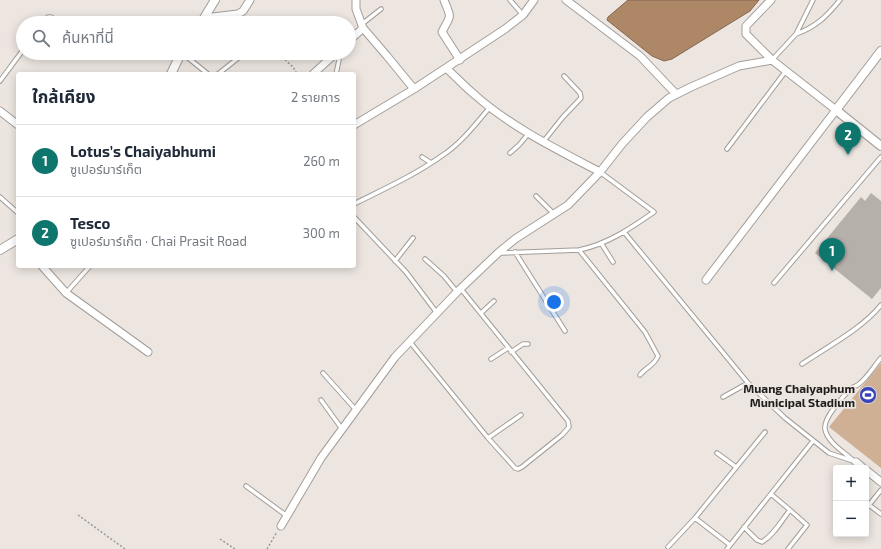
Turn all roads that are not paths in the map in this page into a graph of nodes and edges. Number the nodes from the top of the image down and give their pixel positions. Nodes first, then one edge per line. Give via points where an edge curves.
1 (215, 0) edge
2 (250, 0) edge
3 (356, 0) edge
4 (444, 0) edge
5 (510, 0) edge
6 (534, 0) edge
7 (566, 0) edge
8 (771, 0) edge
9 (813, 0) edge
10 (840, 0) edge
11 (381, 9) dead end
12 (523, 15) junction
13 (205, 16) edge
14 (226, 16) edge
15 (361, 28) junction
16 (356, 30) edge
17 (356, 33) edge
18 (796, 34) junction
19 (881, 50) edge
20 (16, 59) edge
21 (178, 60) edge
22 (190, 60) edge
23 (236, 60) edge
24 (328, 60) edge
25 (339, 60) edge
26 (460, 60) junction
27 (772, 60) junction
28 (446, 68) junction
29 (172, 72) edge
30 (205, 72) edge
31 (221, 72) edge
32 (315, 72) edge
33 (336, 72) edge
34 (785, 72) junction
35 (564, 76) dead end
36 (0, 81) edge
37 (414, 89) junction
38 (676, 94) junction
39 (490, 106) junction
40 (836, 110) junction
41 (0, 111) edge
42 (16, 123) edge
43 (356, 124) edge
44 (529, 133) junction
45 (543, 142) junction
46 (881, 146) edge
47 (727, 149) dead end
48 (510, 153) dead end
49 (422, 157) dead end
50 (881, 157) edge
51 (431, 163) junction
52 (600, 172) junction
53 (536, 196) dead end
54 (0, 197) edge
55 (356, 203) edge
56 (16, 211) edge
57 (554, 214) junction
58 (356, 219) edge
59 (624, 232) junction
60 (413, 238) dead end
61 (16, 240) edge
62 (602, 243) junction
63 (0, 250) edge
64 (579, 250) junction
65 (515, 252) junction
66 (498, 253) junction
67 (425, 259) dead end
68 (395, 261) junction
69 (613, 262) dead end
70 (44, 268) edge
71 (88, 268) edge
72 (706, 280) dead end
73 (774, 284) dead end
74 (459, 291) junction
75 (66, 293) junction
76 (494, 301) dead end
77 (881, 305) edge
78 (481, 313) junction
79 (438, 314) junction
80 (565, 331) dead end
81 (410, 341) junction
82 (528, 344) dead end
83 (508, 348) junction
84 (148, 352) dead end
85 (512, 352) junction
86 (491, 358) dead end
87 (881, 358) edge
88 (802, 364) dead end
89 (323, 373) dead end
90 (640, 376) dead end
91 (748, 383) junction
92 (723, 397) dead end
93 (321, 400) dead end
94 (356, 410) junction
95 (521, 415) dead end
96 (342, 429) junction
97 (765, 432) dead end
98 (488, 438) junction
99 (813, 441) junction
100 (717, 453) dead end
101 (856, 462) junction
102 (860, 465) edge
103 (736, 467) junction
104 (869, 472) edge
105 (881, 482) edge
106 (246, 486) dead end
107 (881, 490) edge
108 (771, 494) junction
109 (869, 505) edge
110 (869, 508) edge
111 (790, 510) junction
112 (881, 514) edge
113 (287, 516) junction
114 (695, 518) junction
115 (281, 526) road end
116 (744, 527) junction
117 (730, 545) junction
118 (668, 546) dead end
119 (726, 549) edge
120 (788, 549) edge

1 - 13 street
2 - 14 street via 243,11
3 - 15 street
4 - 26 street via 450,18 442,32
5 - 12 lane
6 - 12 street
7 - 38 street via 627,45 659,74
8 - 27 street via 746,26 746,34
9 - 18 lane
10 - 18 lane via 828,15 810,29
11 - 15 lane
12 - 26 street
15 - 16 lane
15 - 17 street
15 - 37 street
18 - 27 lane
19 - 40 street
20 - 36 lane
21 - 29 street
22 - 30 lane
23 - 31 lane
24 - 32 street
25 - 33 lane
26 - 28 street
27 - 34 street
27 - 38 street via 739,66
28 - 37 street
28 - 39 street
34 - 40 street
34 - 47 lane
35 - 45 lane via 580,93 580,98
37 - 43 street
38 - 52 street via 632,133
39 - 44 street
39 - 51 lane via 461,140
40 - 46 street
40 - 72 street
41 - 42 street
44 - 45 street
44 - 48 lane
45 - 52 street
49 - 51 lane
50 - 73 lane
51 - 55 lane
52 - 57 street via 568,205
52 - 59 lane via 654,212
53 - 57 lane
54 - 56 lane
57 - 66 street
58 - 68 lane
59 - 62 lane
59 - 91 lane
60 - 68 lane
61 - 63 street
62 - 64 lane
62 - 69 lane
64 - 65 lane
64 - 90 lane via 645,332 658,356
65 - 66 lane
65 - 80 lane
66 - 74 street
67 - 74 lane
68 - 79 lane
70 - 75 street
71 - 75 lane
74 - 78 lane
74 - 79 street
75 - 84 street
76 - 78 lane
77 - 88 lane via 861,324
78 - 83 lane
79 - 81 street
81 - 94 street
81 - 98 lane
82 - 85 lane
83 - 85 lane
83 - 86 lane
85 - 98 lane via 568,421 569,427 562,436 518,469 512,466
87 - 101 lane via 860,383 840,400 827,419 825,428 828,436
89 - 94 lane
91 - 92 lane
91 - 99 lane via 784,418
93 - 96 lane
94 - 96 street
95 - 98 lane
96 - 113 street via 321,458
97 - 103 lane
99 - 101 lane via 829,453
99 - 108 lane
100 - 103 lane
101 - 102 street
103 - 114 lane
104 - 105 street
106 - 113 lane
107 - 109 lane
108 - 111 lane
108 - 116 lane
110 - 112 lane
111 - 116 lane via 762,542
111 - 120 lane via 807,525
113 - 115 street
114 - 117 lane
114 - 118 lane
116 - 117 lane
117 - 119 lane

